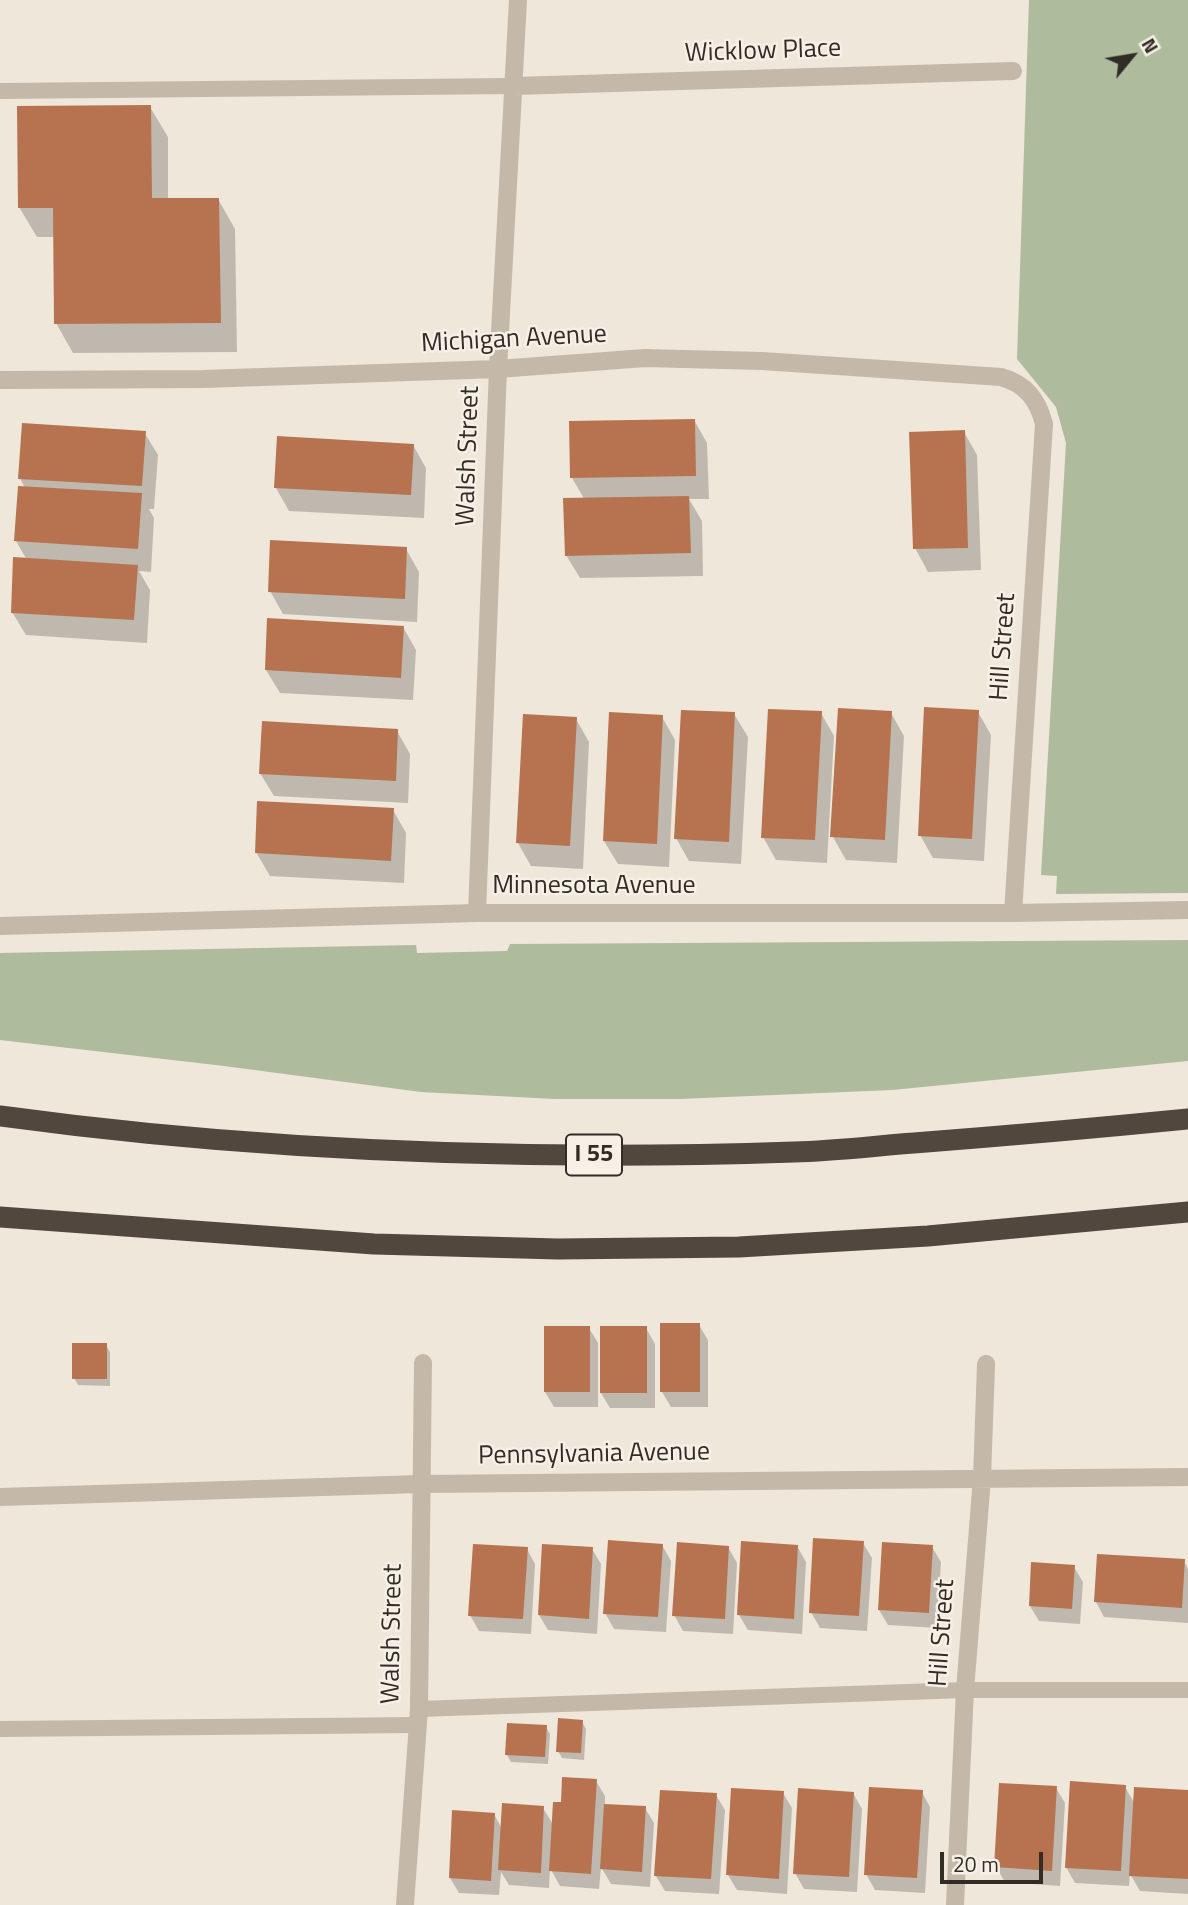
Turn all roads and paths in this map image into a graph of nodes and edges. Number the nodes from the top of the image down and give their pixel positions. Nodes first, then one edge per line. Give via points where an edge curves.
1 (518, 0) edge
2 (1013, 71) dead end
3 (514, 86) junction
4 (0, 91) edge
5 (498, 369) junction
6 (0, 380) edge
7 (1027, 390) joint
8 (1188, 910) edge
9 (477, 913) junction
10 (1013, 913) junction
11 (0, 926) edge
12 (0, 1116) edge
13 (1188, 1119) edge
14 (1188, 1212) edge
15 (0, 1217) edge
16 (423, 1363) dead end
17 (986, 1364) dead end
18 (1188, 1477) edge
19 (982, 1478) junction
20 (421, 1483) junction
21 (0, 1497) edge
22 (965, 1690) junction
23 (1188, 1690) edge
24 (419, 1717) junction
25 (0, 1729) edge
26 (405, 1905) edge
27 (955, 1905) edge

1 - 3 street, Walsh Street
2 - 3 street, Wicklow Place
3 - 4 lane
3 - 5 street, Walsh Street
5 - 6 street, Michigan Avenue
5 - 7 street, Michigan Avenue via 645,358 762,361 1001,377
5 - 9 street, Walsh Street
7 - 10 street, Hill Street via 1040,406 1044,424
8 - 10 street, Minnesota Avenue
9 - 10 street, Minnesota Avenue
9 - 11 street, Minnesota Avenue
12 - 13 highway, I 55 via 248,1143 613,1156 797,1152
14 - 15 highway via 928,1237 739,1247 558,1249 374,1244
16 - 20 street, Walsh Street
17 - 19 street, Hill Street
18 - 19 street, Pennsylvania Avenue
19 - 20 street, Pennsylvania Avenue
19 - 22 street, Hill Street
20 - 21 street, Pennsylvania Avenue
20 - 24 street, Walsh Street
22 - 23 lane
22 - 24 lane
22 - 27 street, Hill Street
24 - 25 lane
24 - 26 street, Walsh Street

